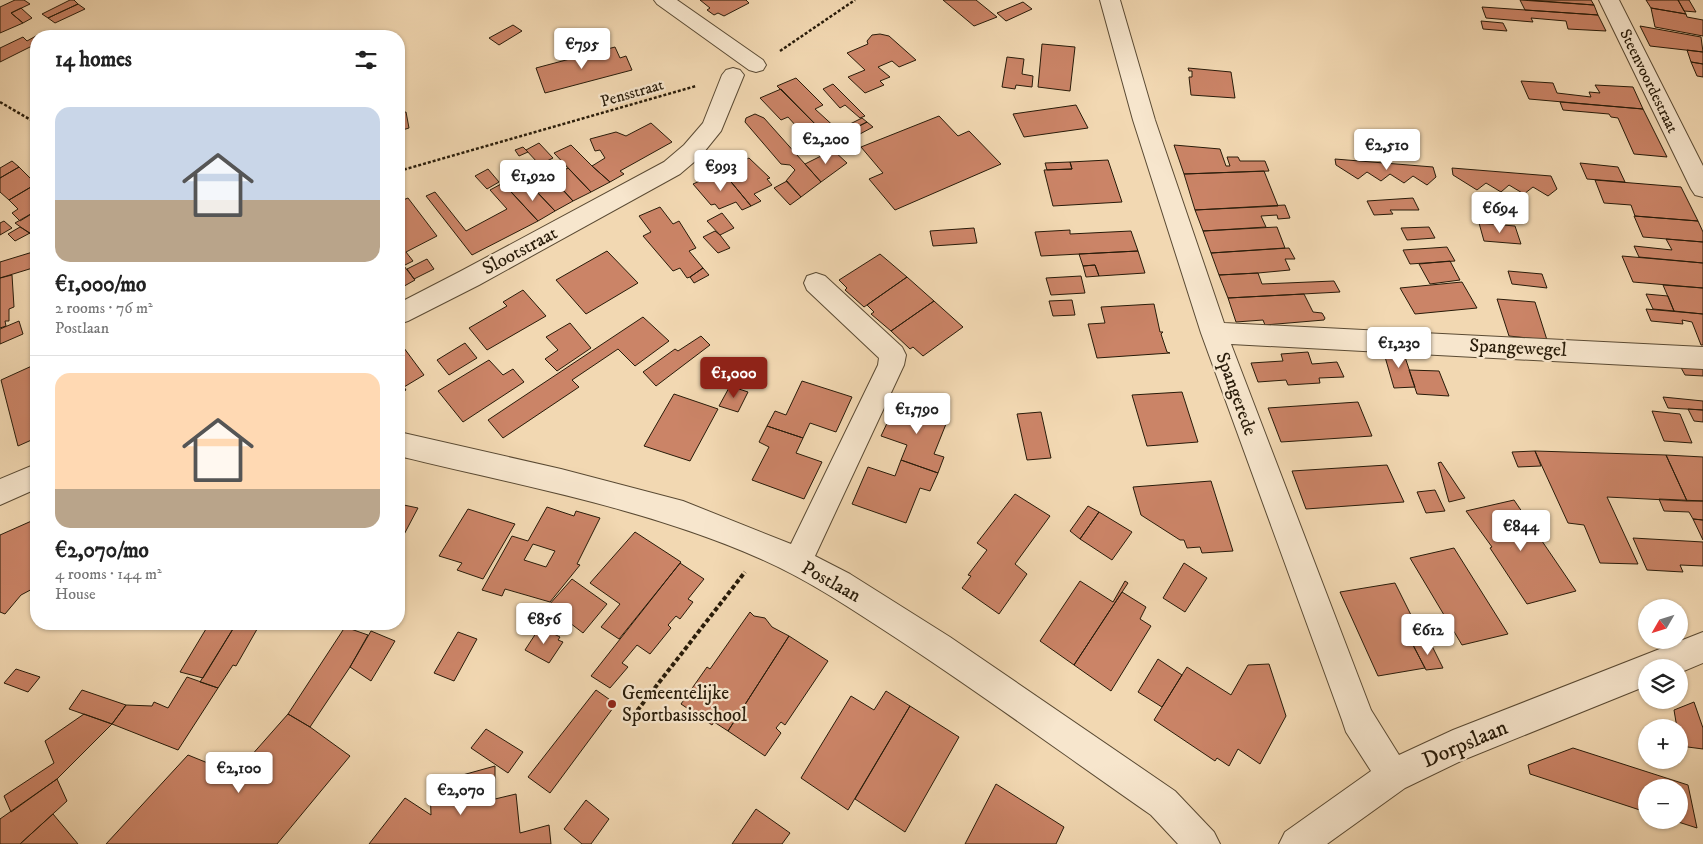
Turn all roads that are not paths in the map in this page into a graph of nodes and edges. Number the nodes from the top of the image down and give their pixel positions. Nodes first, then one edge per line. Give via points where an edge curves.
1 (664, 0) edge
2 (1110, 0) edge
3 (1609, 0) edge
4 (756, 65) road end
5 (733, 75) road end
6 (1703, 189) edge
7 (816, 283) dead end
8 (405, 311) edge
9 (1214, 333) junction
10 (1703, 358) edge
11 (405, 445) edge
12 (30, 479) edge
13 (0, 492) edge
14 (797, 563) junction
15 (1703, 647) edge
16 (1674, 659) edge
17 (1638, 673) edge
18 (1393, 776) junction
19 (1202, 844) edge
20 (1297, 844) edge

1 - 4 street
2 - 9 street, Spangerede via 1144,120
3 - 6 street, Steenvoordestraat
5 - 8 street, Slootstraat via 714,126 672,168
7 - 14 street via 893,355 892,365
9 - 10 street, Spangewegel
9 - 18 street, Spangerede via 1358,720
11 - 14 street, Postlaan via 683,514
12 - 13 street
14 - 19 street, Postlaan via 889,615 1163,803
15 - 16 street
17 - 18 street, Dorpslaan via 1453,747
18 - 20 street, Dorpslaan

